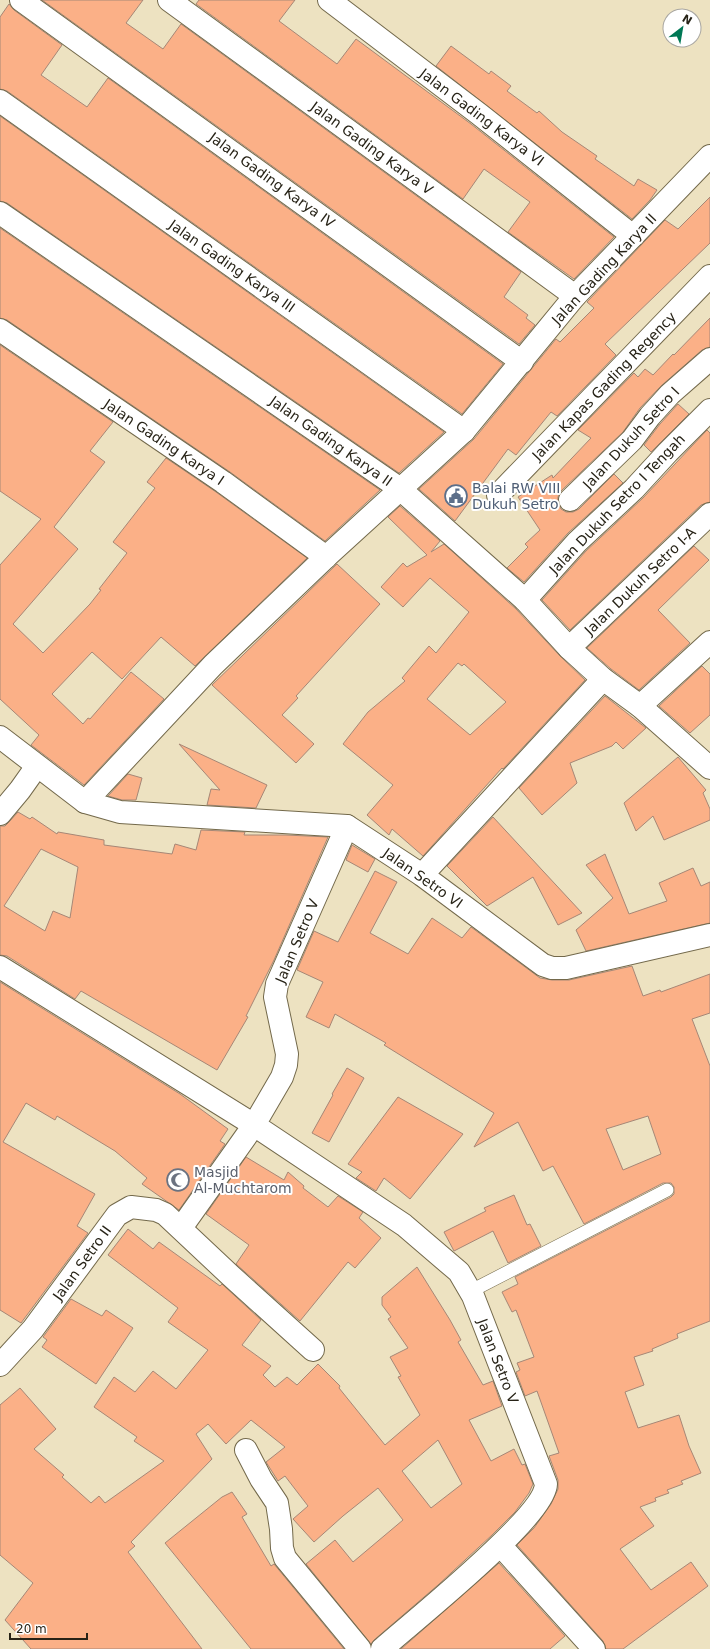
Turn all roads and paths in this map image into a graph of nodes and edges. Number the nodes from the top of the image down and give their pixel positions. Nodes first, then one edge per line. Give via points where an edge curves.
1 (21, 0) edge
2 (169, 0) edge
3 (329, 0) edge
4 (0, 101) edge
5 (704, 162) edge
6 (0, 213) edge
7 (633, 236) junction
8 (710, 276) edge
9 (575, 296) junction
10 (0, 330) edge
11 (710, 360) edge
12 (522, 362) junction
13 (710, 410) edge
14 (464, 431) junction
15 (399, 488) junction
16 (498, 495) dead end
17 (570, 500) dead end
18 (710, 514) edge
19 (326, 557) junction
20 (524, 600) junction
21 (710, 642) edge
22 (569, 648) junction
23 (603, 679) junction
24 (640, 706) junction
25 (0, 737) edge
26 (36, 766) junction
27 (710, 768) edge
28 (85, 802) junction
29 (0, 814) edge
30 (347, 826) junction
31 (422, 874) junction
32 (710, 935) edge
33 (0, 967) edge
34 (254, 1125) junction
35 (667, 1190) dead end
36 (181, 1228) junction
37 (470, 1291) junction
38 (312, 1350) dead end
39 (0, 1365) edge
40 (246, 1450) dead end
41 (501, 1546) junction
42 (360, 1649) edge
43 (382, 1649) edge
44 (594, 1649) edge

1 - 12 street, Jalan Gading Karya IV
2 - 9 street, Jalan Gading Karya V
3 - 7 street, Jalan Gading Karya VI
4 - 14 street, Jalan Gading Karya III
5 - 7 street, Jalan Gading Karya II
6 - 15 street, Jalan Gading Karya II
7 - 9 street, Jalan Gading Karya II
8 - 16 street, Jalan Kapas Gading Regency
9 - 12 street, Jalan Gading Karya II
10 - 19 street, Jalan Gading Karya I via 223,482
11 - 17 street, Jalan Dukuh Setro I via 670,394 632,440
12 - 14 street, Jalan Gading Karya II
13 - 20 street, Jalan Dukuh Setro I Tengah via 634,489 577,542
14 - 15 street, Jalan Gading Karya II
15 - 19 street
15 - 20 street
18 - 22 street, Jalan Dukuh Setro I-A
19 - 28 street via 213,665
20 - 22 street
21 - 24 street
22 - 23 street
23 - 24 street
23 - 31 street
24 - 27 street
25 - 26 street
26 - 28 street
26 - 29 street
28 - 30 street, Jalan Setro VI via 120,812
30 - 31 street, Jalan Setro VI
30 - 34 street, Jalan Setro V via 277,984 275,997 287,1054 286,1065 282,1077
31 - 32 street, Jalan Setro VI via 543,965 552,968 566,968
33 - 34 street, Jalan Setro V
34 - 36 street
34 - 37 street, Jalan Setro V via 404,1225 459,1272
35 - 37 lane
36 - 38 street, Jalan Setro II
36 - 39 street, Jalan Setro II via 165,1214 156,1210 131,1207 117,1215 33,1329
37 - 41 street, Jalan Setro V via 546,1484 545,1492
40 - 42 street via 277,1503 285,1558
41 - 43 street, Jalan Setro V
41 - 44 street

